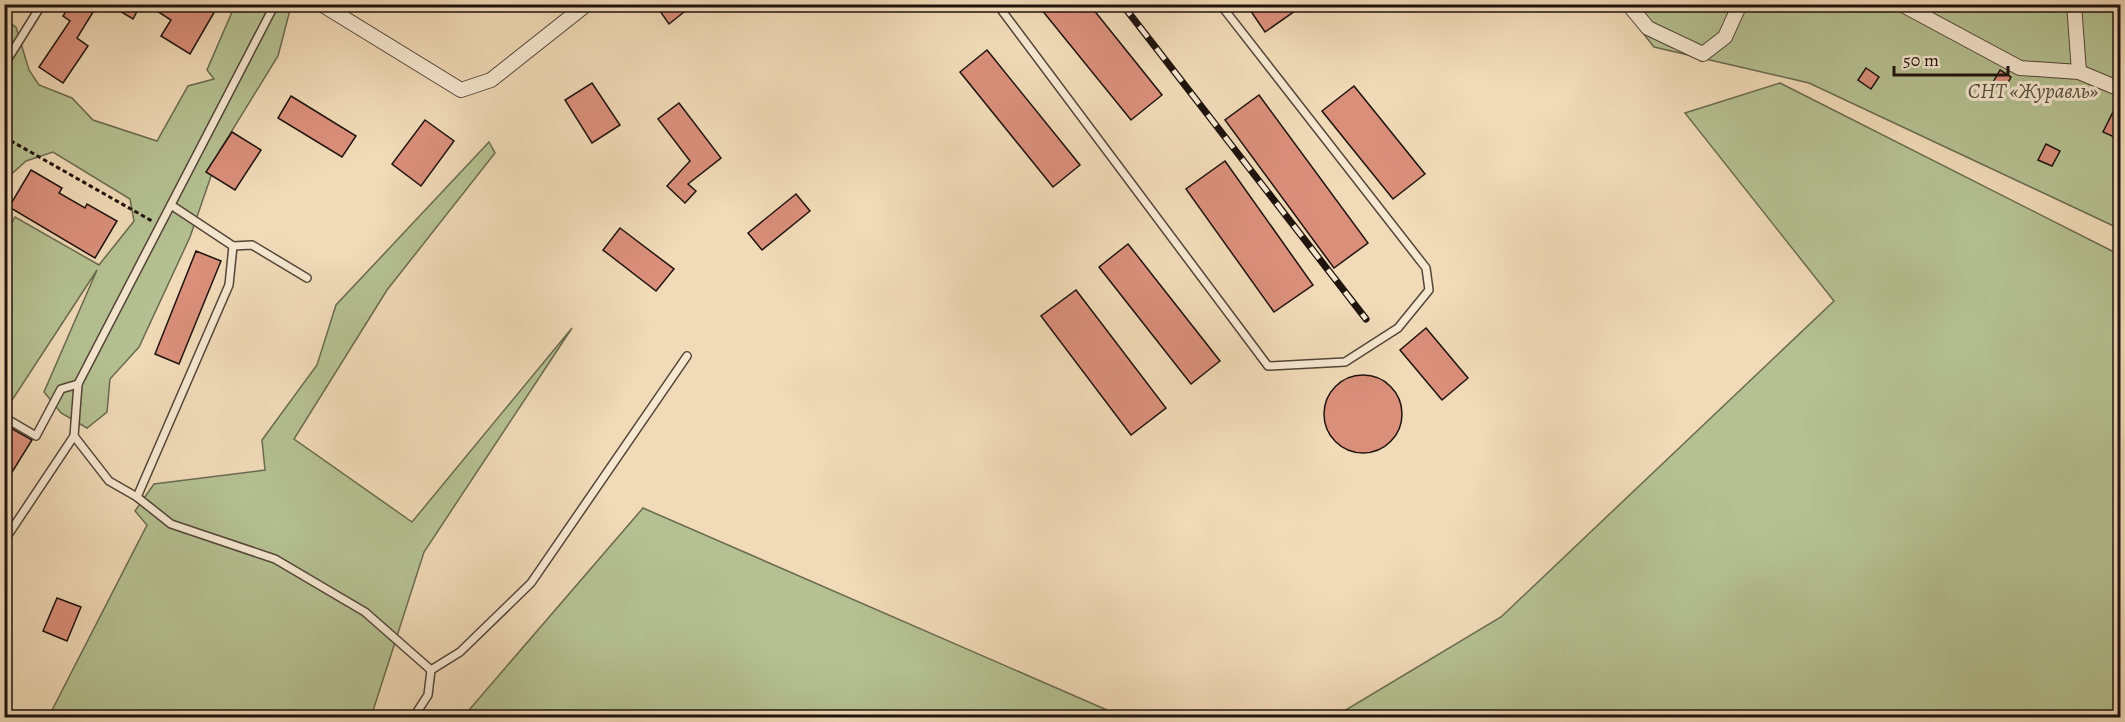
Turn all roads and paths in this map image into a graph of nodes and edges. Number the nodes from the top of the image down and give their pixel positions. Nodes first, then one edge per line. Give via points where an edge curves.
1 (42, 4) edge
2 (276, 4) edge
3 (321, 4) edge
4 (587, 4) edge
5 (998, 4) edge
6 (1220, 4) edge
7 (1629, 4) edge
8 (1740, 4) edge
9 (1901, 4) edge
10 (2074, 4) edge
11 (4, 65) edge
12 (2079, 72) junction
13 (2121, 88) edge
14 (4, 137) edge
15 (171, 205) junction
16 (161, 225) junction
17 (233, 246) junction
18 (307, 278) dead end
19 (687, 356) dead end
20 (78, 384) junction
21 (4, 424) edge
22 (74, 436) junction
23 (137, 497) junction
24 (4, 541) edge
25 (431, 670) junction
26 (413, 717) edge

1 - 11 lane
2 - 15 lane
3 - 4 street via 461,90 491,80
5 - 6 lane via 1268,366 1345,362 1398,328 1429,290 1425,268
7 - 8 street via 1648,28 1703,54 1725,37
9 - 12 street via 2020,68
10 - 12 street
12 - 13 street
14 - 16 path
15 - 16 lane
15 - 17 lane
16 - 20 lane
17 - 18 lane via 252,245
17 - 23 lane via 229,285
19 - 25 lane via 531,583 460,652
20 - 21 lane via 62,389 36,436 7,419
20 - 22 lane
22 - 23 lane via 109,481
22 - 24 lane
23 - 25 lane via 171,524 274,559 355,606
25 - 26 lane via 428,695

